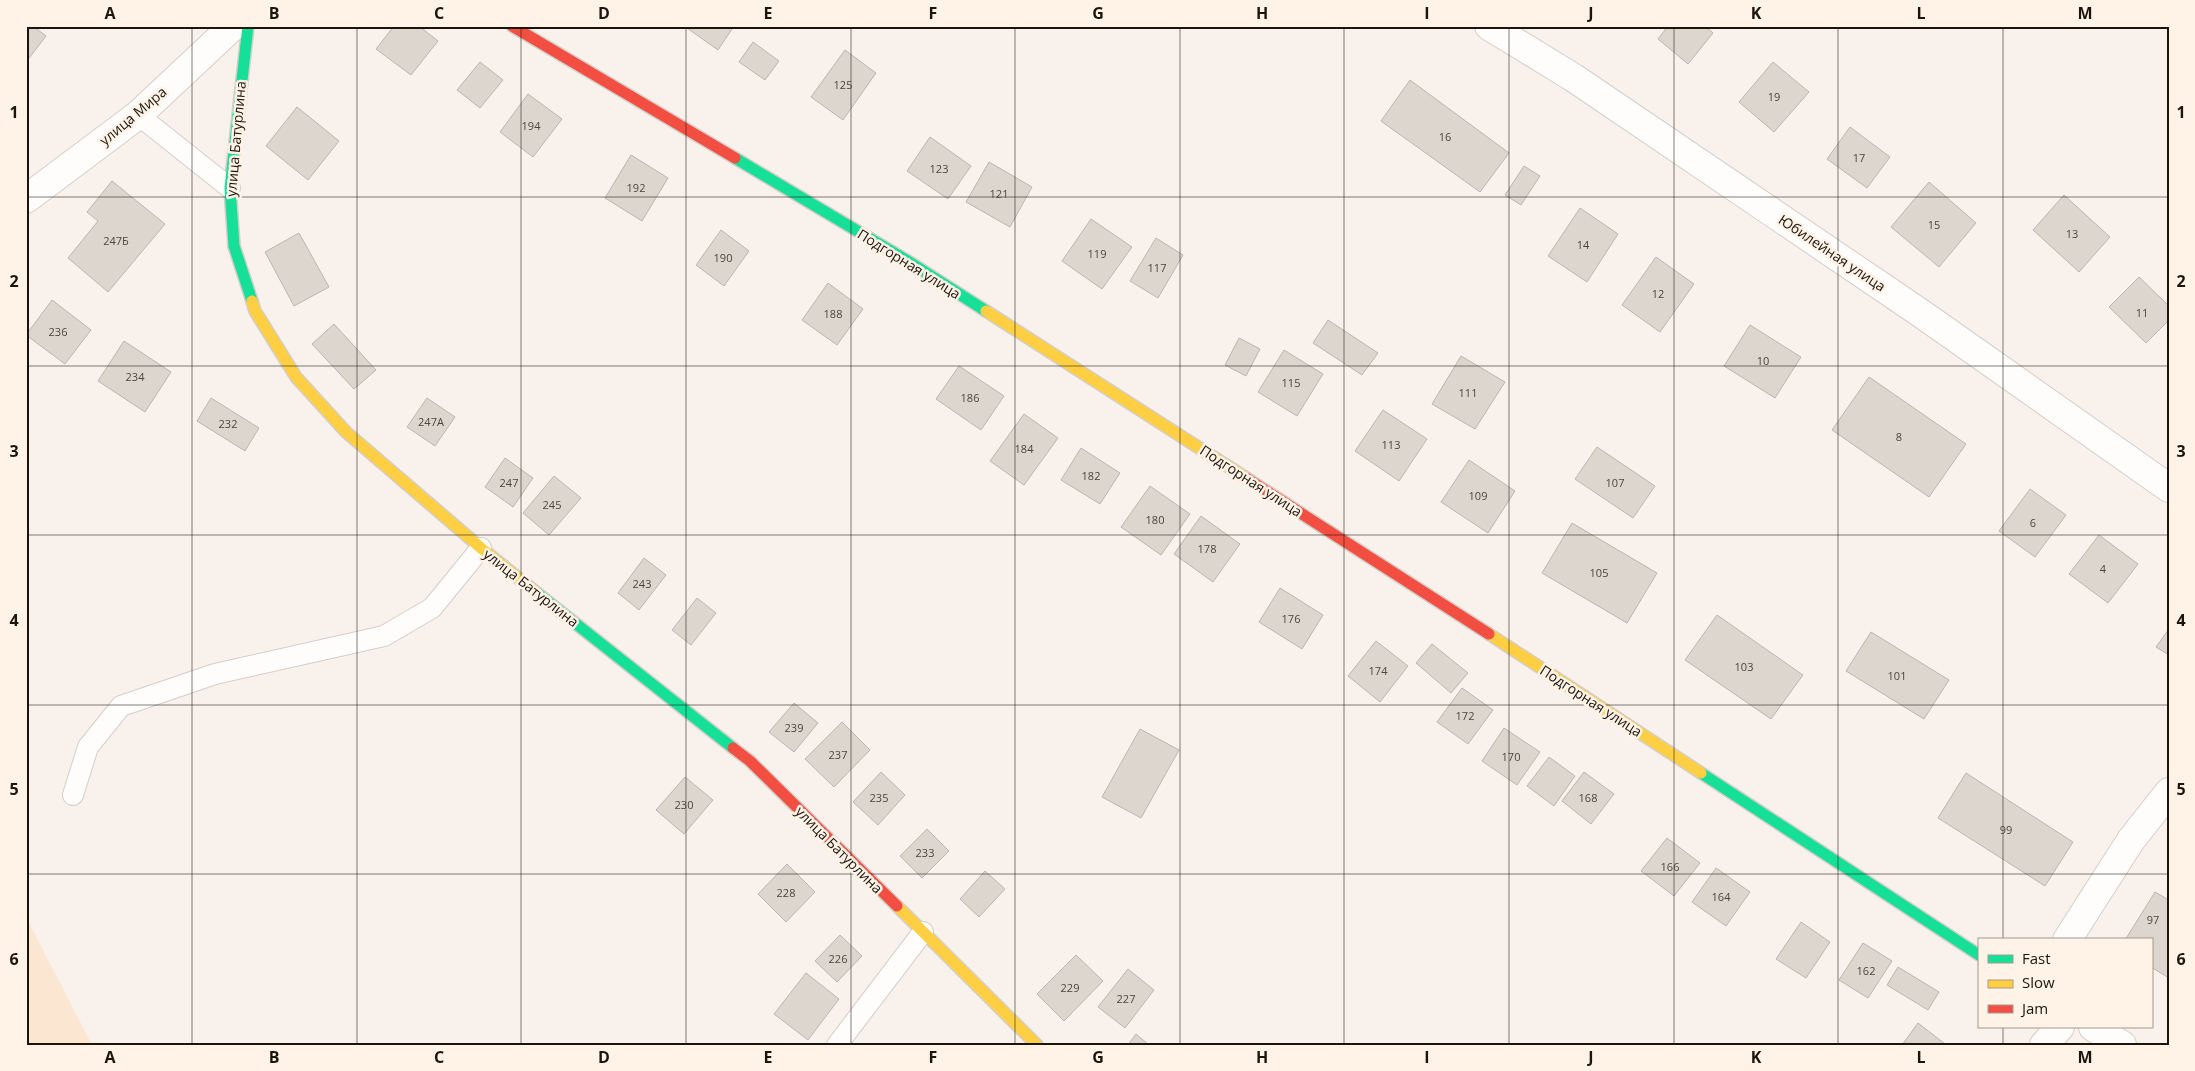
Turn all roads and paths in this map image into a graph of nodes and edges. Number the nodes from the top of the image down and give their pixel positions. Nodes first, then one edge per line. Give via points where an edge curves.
1 (233, 26) edge
2 (248, 26) edge
3 (512, 26) edge
4 (1489, 26) edge
5 (138, 115) junction
6 (230, 188) junction
7 (26, 199) edge
8 (2169, 488) edge
9 (481, 548) junction
10 (2169, 792) edge
11 (73, 796) dead end
12 (923, 932) junction
13 (2069, 938) edge
14 (1978, 954) edge
15 (2059, 1028) edge
16 (2095, 1028) edge
17 (837, 1045) edge
18 (1038, 1045) edge
19 (2044, 1045) edge
20 (2122, 1045) edge

1 - 5 street, улица Мира
2 - 6 street, улица Батурлина
3 - 14 street, Подгорная улица via 906,260 1494,637
4 - 8 street, Юбилейная улица via 1574,78 1919,312
5 - 6 lane
5 - 7 street, улица Мира
6 - 9 street, улица Батурлина via 234,246 255,311 296,377 346,432
9 - 11 lane via 432,608 384,636 215,674 121,706 88,747
9 - 12 street, улица Батурлина via 750,761
10 - 13 street via 2130,840
12 - 17 lane
12 - 18 street, улица Батурлина
15 - 19 street
16 - 20 street

